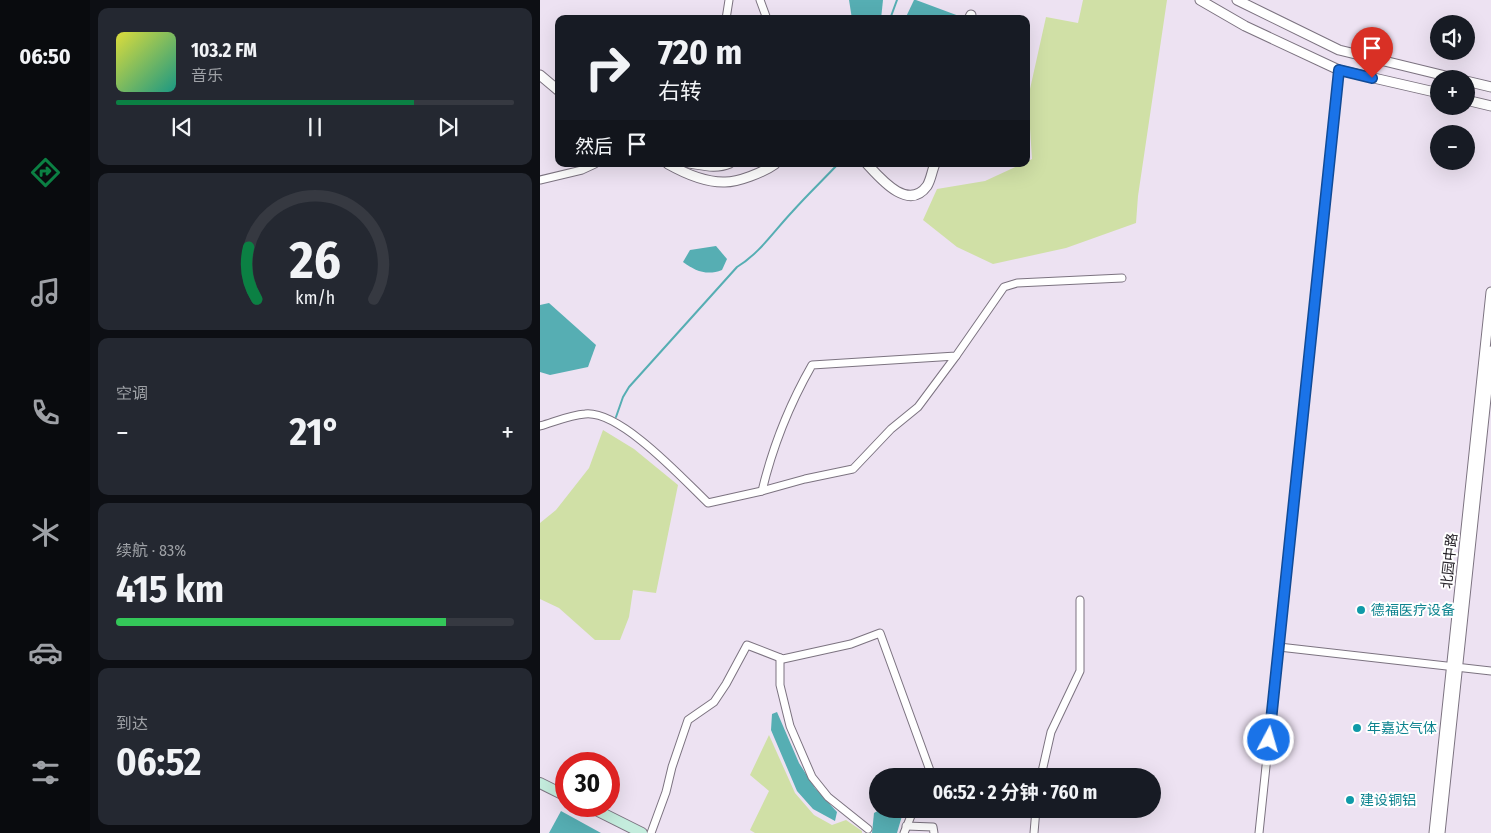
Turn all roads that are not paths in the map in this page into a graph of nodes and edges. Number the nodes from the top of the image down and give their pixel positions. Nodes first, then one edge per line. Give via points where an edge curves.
1 (729, 0) edge
2 (760, 0) edge
3 (1200, 0) edge
4 (1238, 0) edge
5 (727, 15) edge
6 (766, 15) edge
7 (1339, 70) junction
8 (1430, 72) edge
9 (540, 75) edge
10 (1475, 83) edge
11 (1491, 87) edge
12 (555, 88) edge
13 (1430, 91) edge
14 (1475, 102) edge
15 (1491, 106) edge
16 (588, 167) edge
17 (674, 167) edge
18 (707, 167) edge
19 (722, 167) edge
20 (771, 167) edge
21 (870, 167) edge
22 (934, 167) edge
23 (540, 180) edge
24 (1122, 278) dead end
25 (1491, 292) edge
26 (1491, 351) edge
27 (956, 356) junction
28 (540, 426) edge
29 (762, 491) junction
30 (1080, 600) dead end
31 (1279, 647) junction
32 (780, 658) junction
33 (1455, 666) junction
34 (1491, 671) edge
35 (929, 768) edge
36 (1043, 768) edge
37 (540, 783) edge
38 (555, 790) edge
39 (609, 817) edge
40 (910, 818) edge
41 (1035, 818) edge
42 (868, 829) dead end
43 (905, 830) edge
44 (638, 832) edge
45 (651, 833) edge
46 (934, 833) edge
47 (1034, 833) edge
48 (1259, 833) edge
49 (1434, 833) edge
50 (1440, 833) edge

1 - 5 street
2 - 6 street
3 - 7 street via 1245,26
4 - 8 street via 1339,50
7 - 13 street
7 - 31 street
9 - 12 street
10 - 11 street
14 - 15 street
16 - 23 street
17 - 20 street via 707,180 725,182 764,172
18 - 19 street
21 - 22 street via 888,186 908,196 918,194 927,186
24 - 27 street via 1017,283 1004,287
25 - 33 street, 北园中路
26 - 33 street, 北园中路
27 - 29 street via 918,407 853,469
27 - 29 street via 812,365 780,429
28 - 29 street via 586,414 606,417 639,438 708,503
30 - 36 street via 1080,671 1051,732
31 - 33 street
31 - 48 street
32 - 35 street via 850,644 880,633
32 - 42 street via 780,685 790,726 812,777 828,797
32 - 45 street via 747,645 714,702 688,720
33 - 34 street
33 - 49 street, 北园中路
33 - 50 street, 北园中路
37 - 38 main road
39 - 44 main road
40 - 43 street
41 - 47 street
43 - 46 street via 933,827

